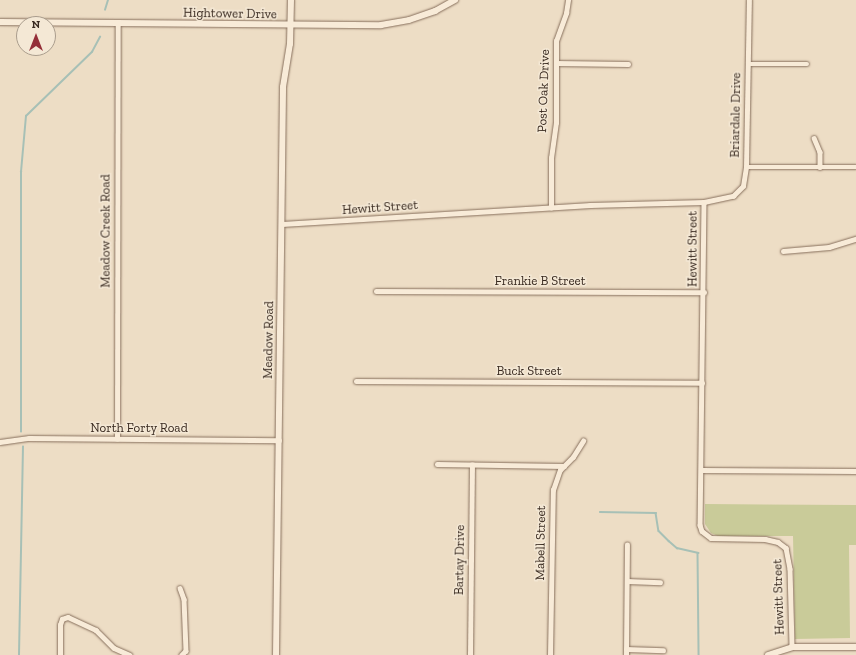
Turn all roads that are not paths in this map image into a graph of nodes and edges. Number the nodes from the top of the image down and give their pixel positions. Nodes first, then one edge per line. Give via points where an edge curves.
1 (291, 0) edge
2 (455, 0) edge
3 (568, 0) edge
4 (749, 0) edge
5 (0, 22) edge
6 (118, 24) junction
7 (291, 26) junction
8 (556, 63) junction
9 (628, 64) dead end
10 (748, 64) junction
11 (807, 64) dead end
12 (814, 138) dead end
13 (746, 167) junction
14 (820, 167) junction
15 (856, 167) edge
16 (704, 202) junction
17 (551, 208) junction
18 (282, 224) junction
19 (856, 239) edge
20 (783, 251) dead end
21 (376, 291) dead end
22 (704, 292) junction
23 (356, 381) dead end
24 (702, 383) junction
25 (117, 439) junction
26 (279, 440) junction
27 (583, 441) dead end
28 (0, 442) edge
29 (437, 464) dead end
30 (472, 465) junction
31 (564, 466) junction
32 (701, 470) junction
33 (856, 471) edge
34 (627, 545) dead end
35 (627, 581) junction
36 (660, 582) dead end
37 (180, 588) dead end
38 (792, 647) junction
39 (856, 647) edge
40 (626, 649) junction
41 (663, 650) dead end
42 (781, 652) edge
43 (60, 655) edge
44 (130, 655) edge
45 (182, 655) edge
46 (276, 655) edge
47 (470, 655) edge
48 (550, 655) edge
49 (626, 655) edge
50 (768, 655) edge

1 - 7 street, Meadow Road
2 - 7 street, Hightower Drive via 436,11 397,23
3 - 8 street, Post Oak Drive via 556,41
4 - 10 street, Briardale Drive
5 - 6 street, Hightower Drive
6 - 7 street, Hightower Drive
6 - 25 street, Meadow Creek Road
7 - 18 street, Meadow Road via 283,87
8 - 9 street
8 - 17 street, Post Oak Drive via 556,123 551,158
10 - 11 street
10 - 13 street, Briardale Drive
12 - 14 street via 820,152
13 - 14 street
13 - 16 street, Briardale Drive via 744,183 736,194
14 - 15 street
16 - 17 street, Hewitt Street
16 - 22 street, Hewitt Street
17 - 18 street, Hewitt Street
18 - 26 street, Meadow Road
19 - 20 street via 829,247
21 - 22 street, Frankie B Street
22 - 24 street, Hewitt Street
23 - 24 street, Buck Street
24 - 32 street, Hewitt Street
25 - 26 street, North Forty Road
25 - 28 street, North Forty Road via 29,438
26 - 46 street, Meadow Road
27 - 31 street, Mabell Street
29 - 30 street
30 - 31 street
30 - 47 street, Bartay Drive
31 - 48 street, Mabell Street via 553,490
32 - 33 street
32 - 38 street, Hewitt Street via 700,525 706,535 720,539 773,540 789,553
34 - 35 street
35 - 36 street
35 - 40 street
37 - 45 street via 184,599 186,651
38 - 39 street
38 - 42 street
40 - 41 street
40 - 49 street
42 - 50 street
43 - 44 street via 60,625 62,619 68,617 96,630 114,648

